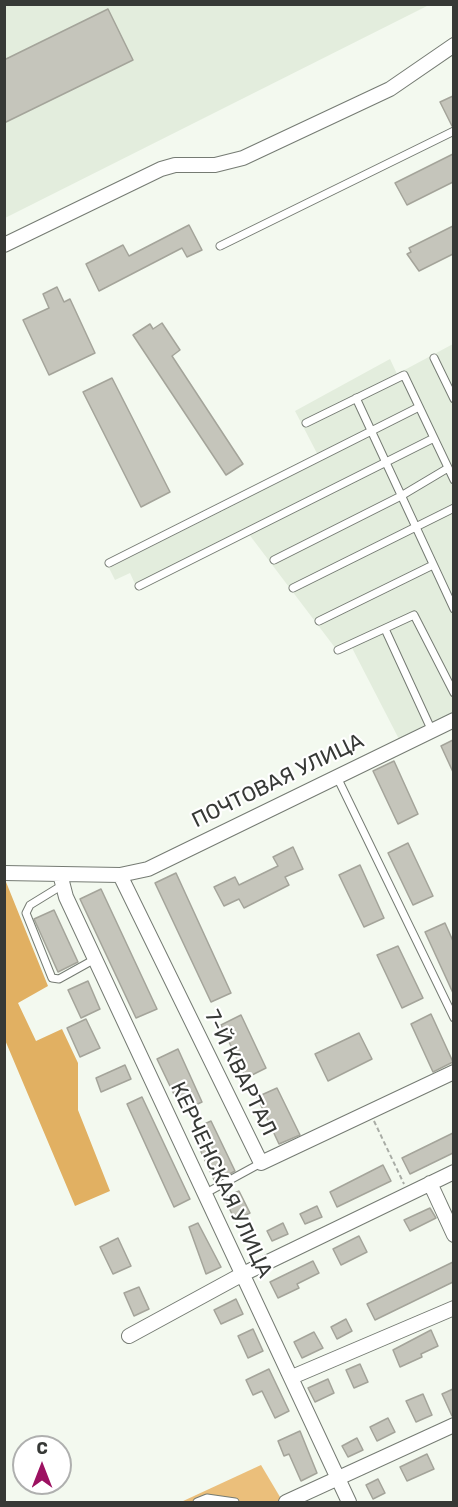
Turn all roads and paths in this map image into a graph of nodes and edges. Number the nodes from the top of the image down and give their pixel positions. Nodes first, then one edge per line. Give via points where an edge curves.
1 (453, 45) edge
2 (453, 131) edge
3 (4, 245) edge
4 (220, 246) dead end
5 (434, 358) dead end
6 (356, 398) junction
7 (453, 399) edge
8 (419, 406) junction
9 (306, 423) dead end
10 (371, 431) junction
11 (434, 438) junction
12 (385, 461) junction
13 (448, 468) junction
14 (453, 480) edge
15 (401, 496) junction
16 (453, 508) edge
17 (416, 527) junction
18 (274, 560) dead end
19 (109, 563) dead end
20 (433, 565) junction
21 (139, 586) dead end
22 (293, 588) dead end
23 (453, 609) edge
24 (320, 621) dead end
25 (385, 629) junction
26 (338, 650) dead end
27 (453, 693) edge
28 (453, 720) edge
29 (432, 730) junction
30 (336, 775) junction
31 (4, 873) edge
32 (120, 875) junction
33 (61, 880) junction
34 (95, 959) junction
35 (453, 1018) edge
36 (453, 1072) edge
37 (369, 1111) junction
38 (261, 1163) junction
39 (453, 1172) edge
40 (430, 1183) junction
41 (206, 1193) junction
42 (409, 1194) junction
43 (453, 1235) edge
44 (241, 1275) junction
45 (453, 1308) edge
46 (129, 1336) dead end
47 (292, 1377) junction
48 (453, 1425) edge
49 (339, 1480) junction
50 (197, 1503) edge
51 (235, 1503) edge
52 (286, 1503) edge
53 (349, 1503) edge

1 - 3 street via 390,89 243,158 215,165 161,169
2 - 4 lane
5 - 7 lane
6 - 8 lane via 404,375
6 - 9 lane
6 - 10 lane
8 - 10 lane
8 - 11 lane
10 - 12 lane
10 - 19 lane
11 - 12 lane
11 - 13 lane
12 - 15 lane
12 - 21 lane
13 - 14 lane
13 - 15 lane
15 - 17 lane
15 - 18 lane
16 - 17 lane
17 - 20 lane
17 - 22 lane
20 - 23 lane
20 - 24 lane
25 - 26 lane
25 - 27 lane via 414,615
25 - 29 lane
28 - 29 street, ПОЧТОВАЯ УЛИЦА
29 - 30 street, ПОЧТОВАЯ УЛИЦА
30 - 32 street, ПОЧТОВАЯ УЛИЦА via 148,869
30 - 35 lane
31 - 33 street, ПОЧТОВАЯ УЛИЦА
32 - 33 street, ПОЧТОВАЯ УЛИЦА
32 - 38 street, 7-Й КВАРТАЛ
33 - 34 street, КЕРЧЕНСКАЯ УЛИЦА
33 - 34 lane via 30,905 26,913 52,978 58,979
34 - 41 street, КЕРЧЕНСКАЯ УЛИЦА
36 - 37 street, 7-Й КВАРТАЛ
37 - 38 street, 7-Й КВАРТАЛ
37 - 42 path
38 - 41 lane
39 - 40 street
40 - 42 street
40 - 43 street
41 - 44 street, КЕРЧЕНСКАЯ УЛИЦА
42 - 44 street
44 - 46 street
44 - 47 street, КЕРЧЕНСКАЯ УЛИЦА
45 - 47 street
47 - 49 street, КЕРЧЕНСКАЯ УЛИЦА
48 - 49 street
49 - 52 street
49 - 53 street, КЕРЧЕНСКАЯ УЛИЦА
50 - 51 lane via 207,1498

